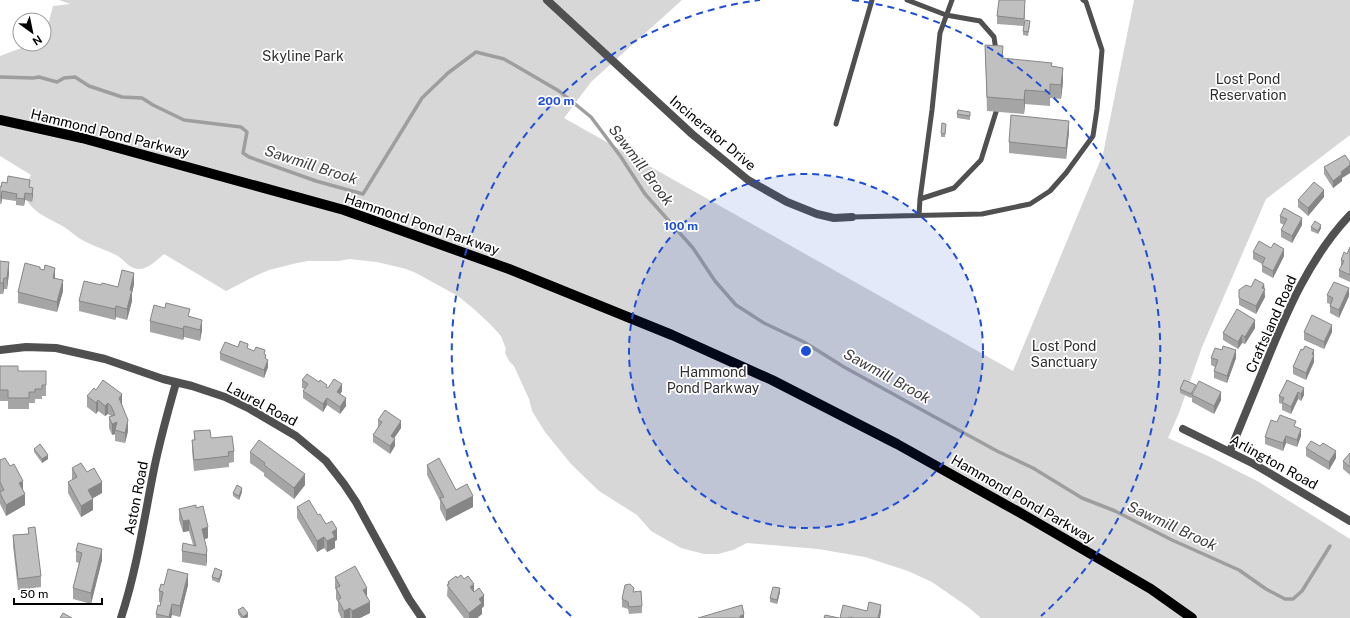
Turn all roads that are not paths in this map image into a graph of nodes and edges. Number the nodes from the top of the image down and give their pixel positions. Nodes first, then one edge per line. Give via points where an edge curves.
1 (547, 0) edge
2 (872, 0) edge
3 (907, 0) edge
4 (952, 0) edge
5 (1084, 0) edge
6 (946, 15) junction
7 (997, 60) edge
8 (996, 112) dead end
9 (0, 120) edge
10 (836, 124) dead end
11 (920, 199) junction
12 (919, 215) junction
13 (1350, 215) edge
14 (852, 218) joint
15 (0, 350) edge
16 (176, 383) junction
17 (1183, 429) dead end
18 (1230, 451) junction
19 (1350, 521) edge
20 (121, 618) edge
21 (422, 618) edge
22 (1192, 618) edge

1 - 14 street, Incinerator Drive via 692,134 748,180 787,202 817,214 834,218
2 - 10 lane
3 - 6 lane
4 - 6 lane
5 - 12 lane, Incinerator Drive via 1102,50 1097,109 1093,136 1066,173 1050,191 1030,204 982,214
6 - 7 lane via 980,21 994,38
6 - 11 lane via 940,33
8 - 11 lane via 981,160 954,188
9 - 22 main road, Hammond Pond Parkway via 82,138 344,210 509,270 672,335 772,380 897,444 1144,585
11 - 12 lane
12 - 14 lane, Incinerator Drive
13 - 18 street, Craftsland Road via 1328,242 1298,291
15 - 16 street, Laurel Road via 26,347 56,348 105,359
16 - 20 street, Aston Road
16 - 21 street, Laurel Road via 225,397 250,409 296,436 326,461 356,502 384,556
17 - 18 street, Arlington Road
18 - 19 street, Arlington Road

